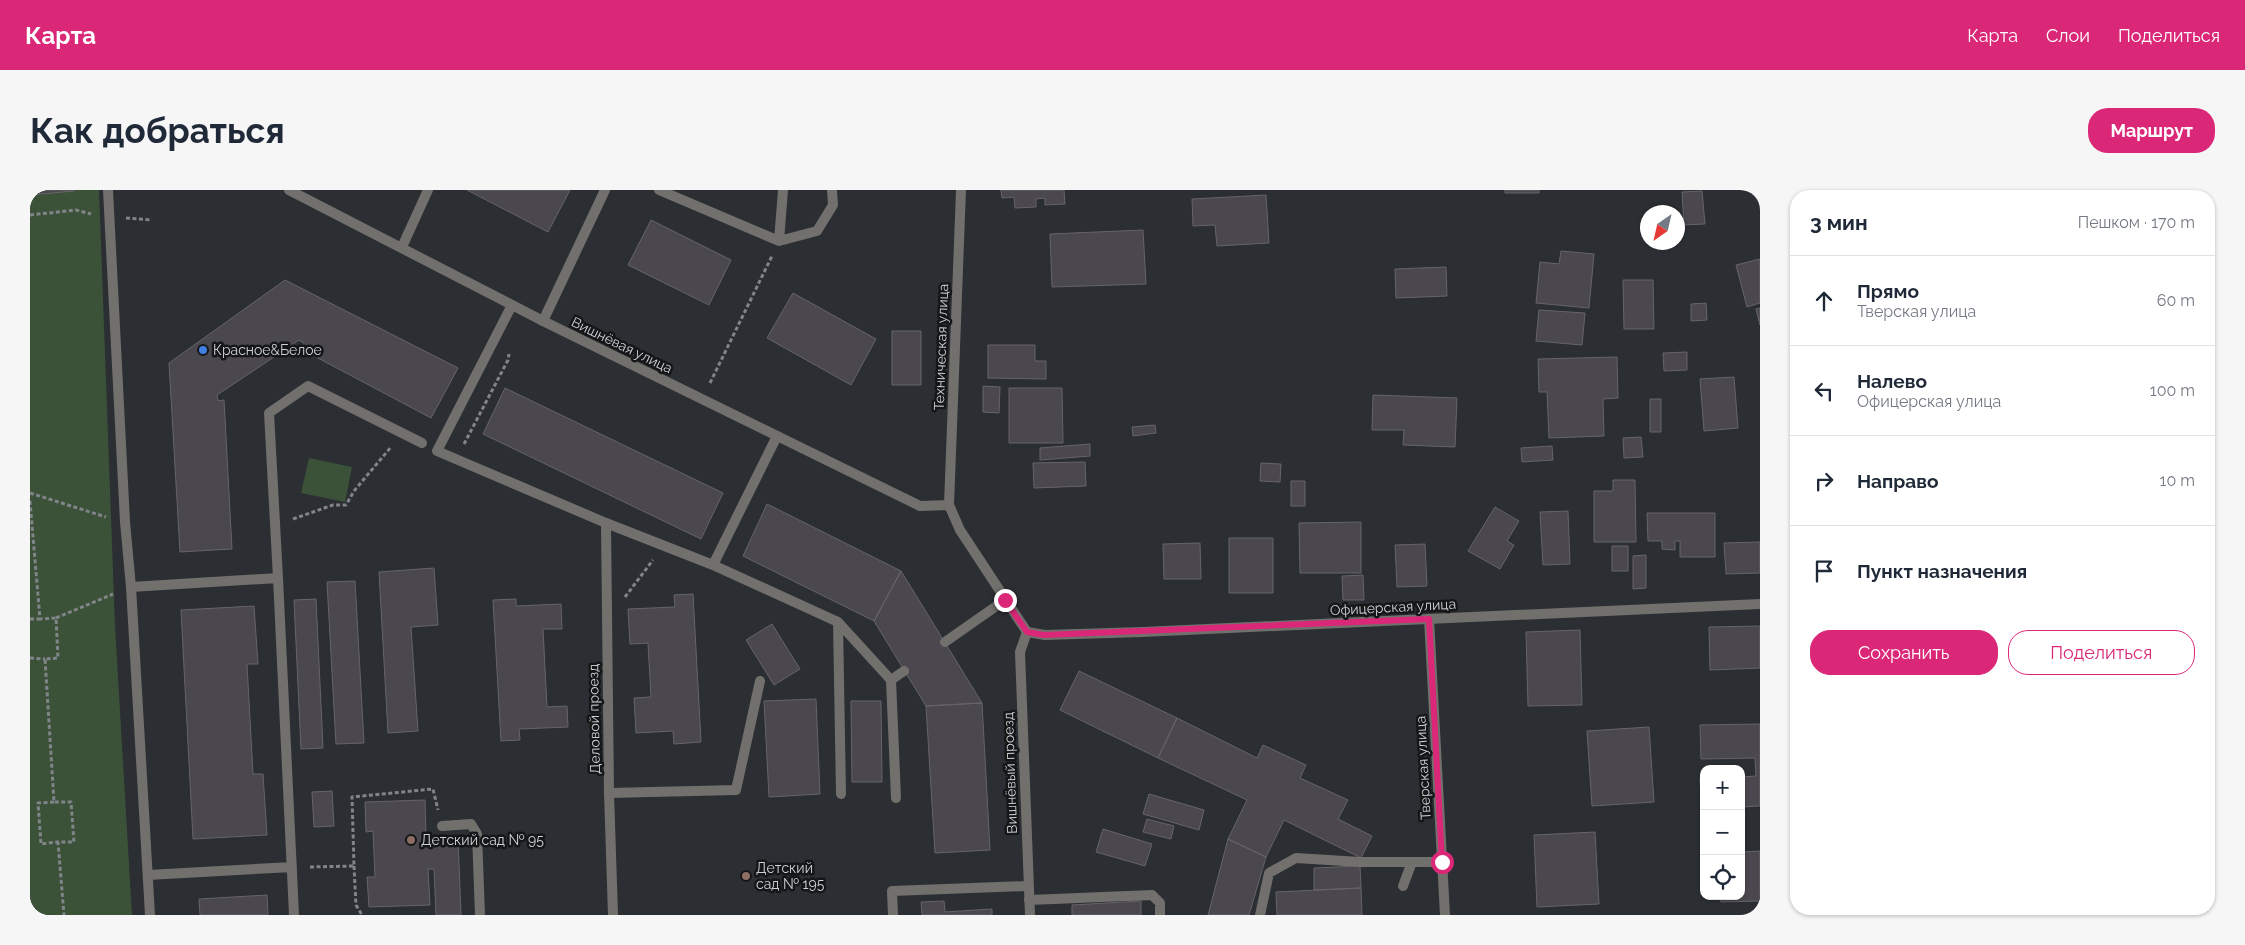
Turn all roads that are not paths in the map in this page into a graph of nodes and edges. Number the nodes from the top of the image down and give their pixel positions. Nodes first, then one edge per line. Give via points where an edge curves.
1 (108, 190) edge
2 (289, 190) edge
3 (428, 190) edge
4 (605, 190) edge
5 (659, 190) edge
6 (783, 190) edge
7 (832, 190) edge
8 (961, 190) edge
9 (780, 241) junction
10 (402, 247) junction
11 (512, 305) junction
12 (544, 321) junction
13 (777, 436) junction
14 (422, 443) dead end
15 (949, 505) junction
16 (606, 523) junction
17 (713, 565) junction
18 (278, 578) junction
19 (131, 587) junction
20 (1005, 600) junction
21 (1760, 604) edge
22 (1429, 619) junction
23 (838, 622) junction
24 (1027, 632) junction
25 (945, 642) dead end
26 (904, 671) dead end
27 (760, 680) dead end
28 (891, 680) junction
29 (609, 794) junction
30 (841, 794) dead end
31 (896, 798) dead end
32 (442, 826) road end
33 (1412, 862) junction
34 (1442, 862) junction
35 (292, 868) junction
36 (148, 875) junction
37 (1028, 886) junction
38 (1403, 886) dead end
39 (1029, 900) junction
40 (150, 915) edge
41 (294, 915) edge
42 (480, 915) edge
43 (613, 915) edge
44 (893, 915) edge
45 (1030, 915) edge
46 (1160, 915) edge
47 (1260, 915) edge
48 (1445, 915) edge

1 - 19 street
2 - 10 street, Вишнёвая улица
3 - 10 street
4 - 12 street
5 - 9 street
6 - 9 street
7 - 9 street via 833,205 817,231
8 - 15 street, Техническая улица
10 - 11 street, Вишнёвая улица
11 - 12 street, Вишнёвая улица
11 - 16 street via 437,451
12 - 13 street, Вишнёвая улица
13 - 15 street, Вишнёвая улица via 920,506
13 - 17 street
14 - 18 street via 308,386 269,413
15 - 20 street via 960,530
16 - 17 street
16 - 29 street, Деловой проезд
17 - 23 street
18 - 19 street
18 - 35 street
19 - 36 street
20 - 24 street
20 - 25 street
21 - 22 street, Офицерская улица
22 - 24 street, Офицерская улица via 1044,635
22 - 34 street, Тверская улица
23 - 28 street
23 - 30 street
24 - 37 street, Вишнёвый проезд via 1020,652
26 - 28 street
27 - 29 street via 736,790
28 - 31 street
29 - 43 street, Деловой проезд
32 - 42 street via 471,824 478,834
33 - 34 street
33 - 38 street
33 - 47 street via 1296,858 1269,873
34 - 48 street, Тверская улица
35 - 36 street
35 - 41 street
36 - 40 street
37 - 39 street, Вишнёвый проезд
37 - 44 street via 892,891
39 - 45 street, Вишнёвый проезд
39 - 46 street via 1152,895 1160,903

